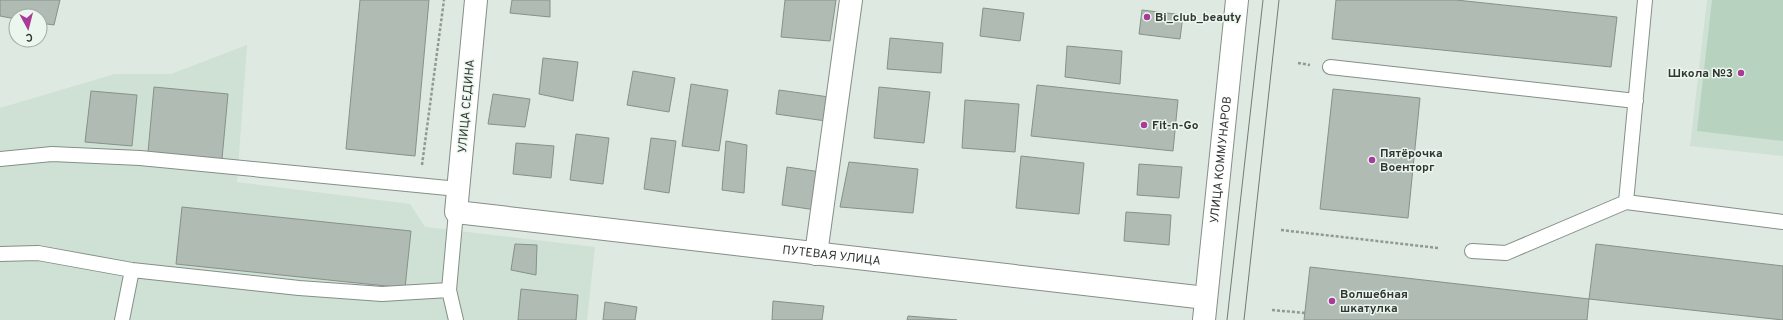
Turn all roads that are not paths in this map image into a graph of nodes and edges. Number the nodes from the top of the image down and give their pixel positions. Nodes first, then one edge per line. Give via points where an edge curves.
1 (476, 0) edge
2 (851, 0) edge
3 (1237, 0) edge
4 (1645, 0) edge
5 (1330, 67) dead end
6 (1636, 101) junction
7 (0, 159) edge
8 (458, 189) junction
9 (1626, 202) junction
10 (456, 212) junction
11 (1783, 222) edge
12 (1472, 251) dead end
13 (0, 254) edge
14 (816, 254) junction
15 (132, 270) junction
16 (448, 290) junction
17 (1206, 298) junction
18 (122, 320) edge
19 (456, 320) edge
20 (1204, 320) edge

1 - 8 street, УЛИЦА СЕДИНА
2 - 14 street
3 - 17 street, УЛИЦА КОММУНАРОВ
4 - 6 lane
5 - 6 lane
6 - 9 lane
7 - 8 lane via 52,154 140,158
8 - 10 street, УЛИЦА СЕДИНА
9 - 11 lane
9 - 12 lane via 1506,253
10 - 14 street, ПУТЕВАЯ УЛИЦА
10 - 16 lane
13 - 15 lane via 38,253
14 - 17 street, ПУТЕВАЯ УЛИЦА
15 - 16 lane via 382,294
15 - 18 lane
16 - 19 lane
17 - 20 street, УЛИЦА КОММУНАРОВ

